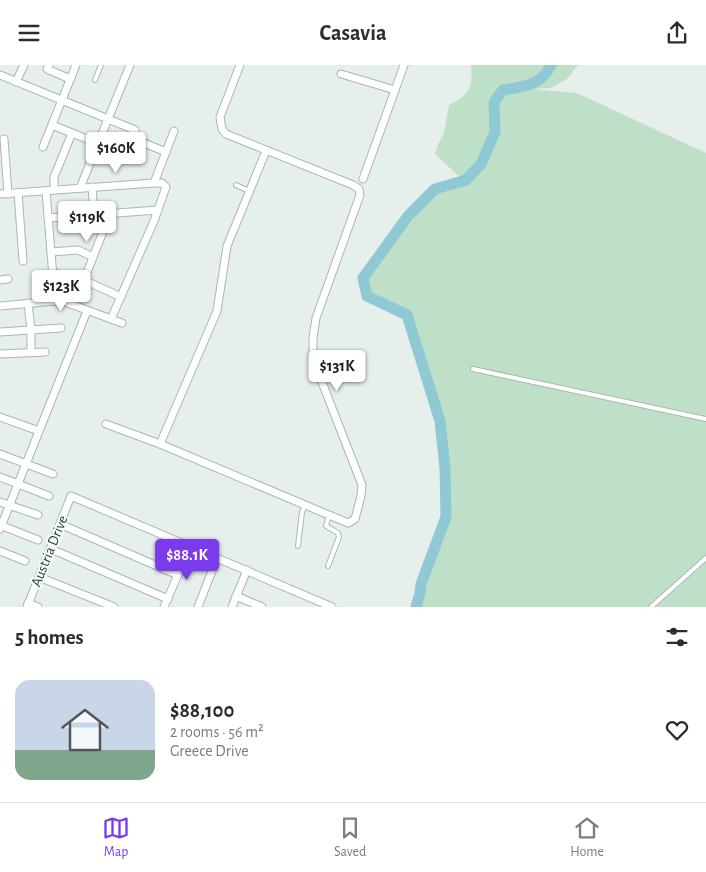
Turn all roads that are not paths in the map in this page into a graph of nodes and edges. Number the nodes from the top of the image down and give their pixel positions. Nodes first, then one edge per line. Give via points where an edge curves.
1 (24, 65) edge
2 (49, 65) edge
3 (76, 65) edge
4 (101, 65) edge
5 (240, 65) edge
6 (404, 65) edge
7 (127, 66) edge
8 (341, 74) dead end
9 (0, 75) edge
10 (70, 79) junction
11 (95, 80) dead end
12 (16, 82) junction
13 (395, 90) junction
14 (62, 101) junction
15 (109, 120) junction
16 (52, 125) junction
17 (174, 131) dead end
18 (72, 133) junction
19 (4, 139) dead end
20 (99, 144) junction
21 (44, 147) dead end
22 (266, 151) junction
23 (166, 152) junction
24 (364, 179) dead end
25 (154, 183) junction
26 (236, 185) dead end
27 (80, 187) junction
28 (92, 187) junction
29 (54, 190) junction
30 (46, 191) junction
31 (249, 191) junction
32 (18, 193) junction
33 (4, 194) edge
34 (158, 211) junction
35 (110, 214) junction
36 (94, 215) junction
37 (48, 218) junction
38 (51, 252) junction
39 (93, 257) junction
40 (23, 261) dead end
41 (53, 273) junction
42 (84, 280) junction
43 (121, 297) junction
44 (55, 301) junction
45 (28, 303) junction
46 (0, 306) edge
47 (87, 311) junction
48 (111, 319) junction
49 (122, 323) dead end
50 (62, 329) dead end
51 (31, 331) junction
52 (0, 332) edge
53 (31, 352) junction
54 (44, 352) dead end
55 (0, 354) edge
56 (473, 369) dead end
57 (0, 417) edge
58 (706, 419) edge
59 (106, 424) dead end
60 (39, 431) junction
61 (160, 444) junction
62 (0, 454) edge
63 (26, 464) junction
64 (54, 473) dead end
65 (0, 477) edge
66 (18, 484) junction
67 (49, 496) dead end
68 (0, 502) edge
69 (305, 505) junction
70 (10, 506) junction
71 (38, 515) dead end
72 (329, 515) junction
73 (60, 524) junction
74 (0, 527) edge
75 (38, 540) dead end
76 (298, 546) dead end
77 (190, 547) junction
78 (50, 549) junction
79 (0, 551) edge
80 (217, 558) junction
81 (706, 558) edge
82 (25, 561) dead end
83 (328, 566) dead end
84 (247, 570) junction
85 (178, 575) junction
86 (39, 577) junction
87 (236, 596) junction
88 (168, 599) junction
89 (27, 605) edge
90 (38, 607) edge
91 (114, 607) edge
92 (164, 607) edge
93 (198, 607) edge
94 (232, 607) edge
95 (262, 607) edge
96 (332, 607) edge
97 (651, 607) edge

1 - 12 street
2 - 10 street via 47,69
3 - 10 street
4 - 11 lane
5 - 22 street via 220,117 222,129 226,134
6 - 13 street
7 - 15 street
8 - 13 street
9 - 12 street
10 - 14 street
12 - 14 street
13 - 24 street
14 - 15 street
14 - 16 street
15 - 20 street
15 - 23 street via 135,130 132,138
16 - 18 street
16 - 21 street
17 - 23 street
18 - 20 street
18 - 29 street via 54,177
19 - 33 street
20 - 27 street
22 - 31 street
22 - 72 street via 359,189 360,195 316,318 313,338 316,368 362,485 355,519 348,523
23 - 25 street
25 - 28 street
25 - 34 street via 164,183 166,187
26 - 31 lane
27 - 28 street
27 - 29 street
28 - 36 street
29 - 30 street
30 - 32 street
30 - 37 street
31 - 61 street via 227,245 217,311
32 - 33 street
32 - 40 street
34 - 35 street
34 - 43 street
35 - 36 street
35 - 39 street
36 - 37 street
37 - 38 street
38 - 39 street via 78,250
38 - 41 street
39 - 42 street
41 - 42 street
41 - 44 street
42 - 43 street
43 - 48 street
44 - 45 street
44 - 47 street
45 - 46 street
45 - 51 street
47 - 48 street
47 - 60 street
48 - 49 street
50 - 51 street
51 - 52 street
51 - 53 street
53 - 54 street
53 - 55 street
56 - 58 lane
57 - 60 street
59 - 61 street
60 - 63 street
61 - 69 street
62 - 63 street
63 - 64 street
63 - 66 street
65 - 66 street
66 - 67 street
66 - 70 street
68 - 70 street
69 - 72 street
69 - 76 lane
70 - 71 street
70 - 74 street
72 - 83 lane via 326,526 339,537
73 - 77 street, Austria Drive via 70,496
73 - 78 street, Austria Drive
73 - 85 street
74 - 75 street
77 - 80 street
77 - 85 street
78 - 86 street, Austria Drive
78 - 88 street
79 - 82 street
80 - 84 street
80 - 93 street
81 - 97 lane
84 - 87 street
84 - 96 street
85 - 88 street
86 - 89 street, Austria Drive
86 - 91 street
87 - 94 street
87 - 95 street
88 - 92 street
89 - 90 street

